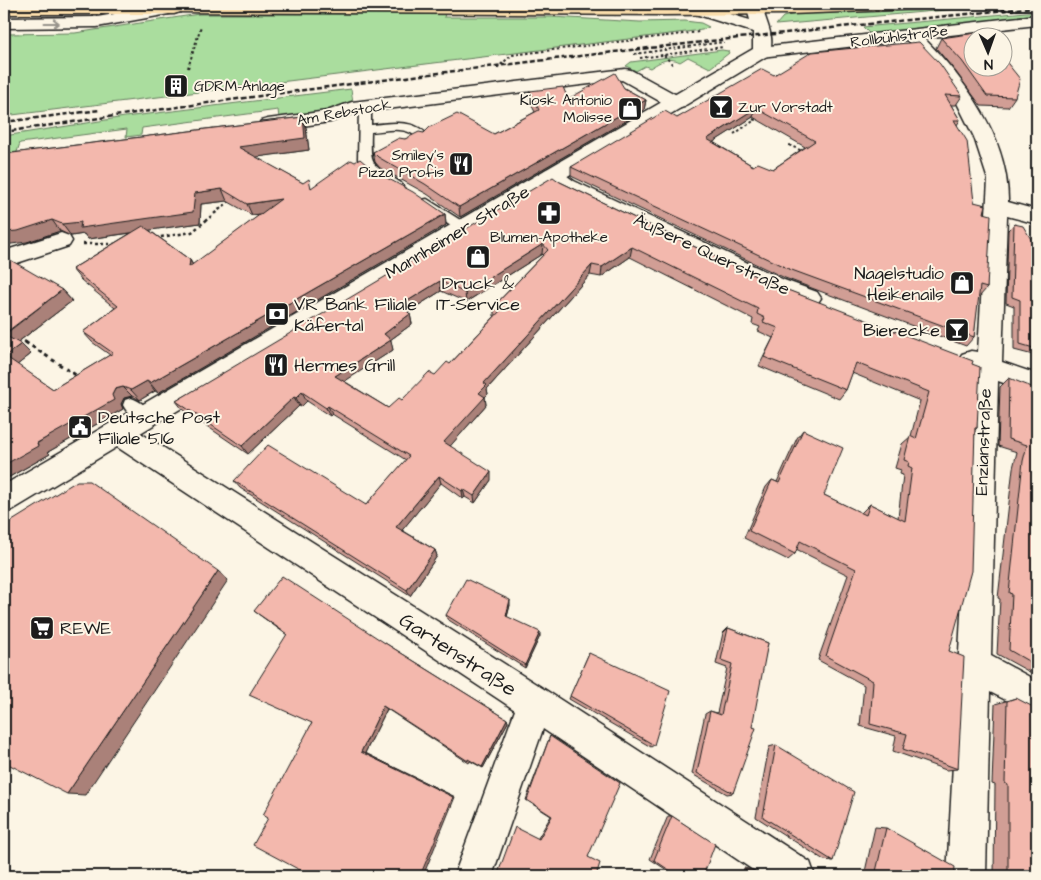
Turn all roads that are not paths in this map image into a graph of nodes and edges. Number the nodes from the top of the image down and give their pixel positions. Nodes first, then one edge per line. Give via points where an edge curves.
1 (919, 4) edge
2 (758, 6) edge
3 (4, 9) edge
4 (174, 9) junction
5 (695, 9) junction
6 (791, 9) junction
7 (1037, 20) edge
8 (4, 22) edge
9 (762, 29) junction
10 (911, 35) junction
11 (761, 52) junction
12 (677, 103) junction
13 (365, 107) junction
14 (253, 127) edge
15 (366, 129) junction
16 (424, 138) edge
17 (552, 175) junction
18 (998, 206) junction
19 (1037, 217) edge
20 (463, 228) junction
21 (61, 241) edge
22 (4, 257) edge
23 (832, 307) edge
24 (951, 353) edge
25 (988, 367) junction
26 (1037, 385) edge
27 (118, 433) junction
28 (4, 500) edge
29 (974, 665) junction
30 (1037, 699) edge
31 (535, 703) junction
32 (473, 876) edge
33 (796, 876) edge
34 (966, 876) edge

1 - 6 main road
2 - 5 main road
2 - 6 main road
2 - 9 street
3 - 4 main road
4 - 5 main road
8 -> 4 street via 98,22
5 - 9 street
6 - 9 street
7 - 10 street, Rollbühlstraße
9 - 11 street via 764,42
10 - 11 street, Rollbühlstraße
10 - 18 street, Enzianstraße via 939,63 978,120 998,180
11 - 12 street, Mannheimer Straße
12 - 13 street, Am Rebstock via 625,74
12 - 17 street, Mannheimer Straße
13 - 14 street, Am Rebstock via 317,119
13 - 15 lane
15 - 16 lane via 410,128
15 - 20 lane via 364,159 368,167
17 - 20 street, Mannheimer Straße
17 - 23 street, Äußere Querstraße via 567,186 776,286
18 - 19 street
18 - 25 street, Enzianstraße
20 - 27 street, Mannheimer Straße via 138,411
21 - 22 street
24 - 25 street
25 - 26 street
25 - 29 street, Enzianstraße via 984,382
27 - 28 street, Mannheimer Straße
27 - 31 street, Gartenstraße
29 - 30 street
29 - 34 street, Enzianstraße
31 - 32 street
31 - 33 street, Gartenstraße

